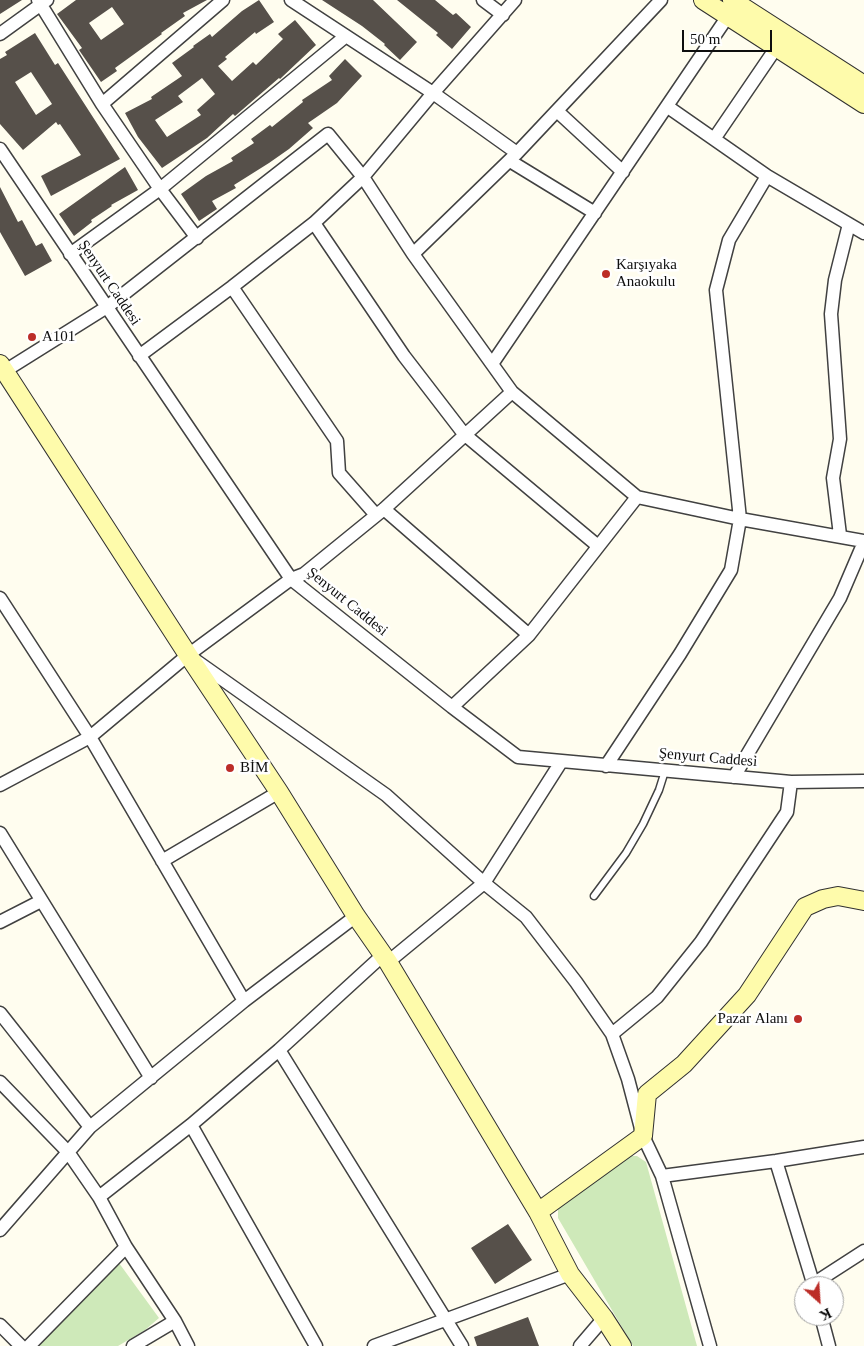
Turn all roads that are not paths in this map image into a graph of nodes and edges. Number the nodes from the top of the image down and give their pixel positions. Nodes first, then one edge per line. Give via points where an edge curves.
1 (224, 0) edge
2 (292, 0) edge
3 (483, 0) edge
4 (515, 0) edge
5 (661, 0) edge
6 (703, 0) edge
7 (42, 1) edge
8 (730, 8) edge
9 (503, 15) junction
10 (0, 34) edge
11 (346, 36) junction
12 (776, 48) junction
13 (864, 85) edge
14 (433, 93) junction
15 (102, 104) junction
16 (864, 104) edge
17 (668, 107) junction
18 (557, 111) junction
19 (714, 139) junction
20 (0, 149) edge
21 (514, 157) junction
22 (623, 172) junction
23 (767, 176) junction
24 (363, 177) junction
25 (160, 189) junction
26 (595, 213) junction
27 (314, 222) junction
28 (849, 224) junction
29 (864, 233) edge
30 (197, 238) junction
31 (70, 254) junction
32 (413, 254) junction
33 (232, 287) junction
34 (107, 307) junction
35 (139, 356) junction
36 (492, 364) junction
37 (1, 369) edge
38 (512, 392) junction
39 (464, 434) junction
40 (637, 497) junction
41 (380, 512) junction
42 (740, 519) junction
43 (840, 535) junction
44 (864, 541) edge
45 (598, 546) junction
46 (291, 579) junction
47 (0, 598) edge
48 (529, 635) junction
49 (188, 655) junction
50 (452, 707) junction
51 (90, 737) junction
52 (561, 762) junction
53 (606, 766) junction
54 (665, 771) junction
55 (734, 777) junction
56 (862, 778) edge
57 (791, 782) junction
58 (0, 785) edge
59 (279, 792) junction
60 (0, 833) edge
61 (162, 861) junction
62 (484, 883) junction
63 (594, 896) dead end
64 (42, 901) junction
65 (864, 901) edge
66 (356, 916) junction
67 (0, 922) edge
68 (385, 959) junction
69 (244, 1001) junction
70 (0, 1013) edge
71 (612, 1034) junction
72 (279, 1050) junction
73 (151, 1078) junction
74 (1, 1087) edge
75 (191, 1125) junction
76 (90, 1127) junction
77 (643, 1136) junction
78 (864, 1147) edge
79 (68, 1152) junction
80 (776, 1161) junction
81 (662, 1176) junction
82 (99, 1197) junction
83 (538, 1212) junction
84 (4, 1215) edge
85 (0, 1230) edge
86 (126, 1247) junction
87 (864, 1250) edge
88 (570, 1274) junction
89 (811, 1276) edge
90 (827, 1276) edge
91 (604, 1318) junction
92 (446, 1320) junction
93 (176, 1321) junction
94 (0, 1325) edge
95 (824, 1326) edge
96 (22, 1346) edge
97 (30, 1346) edge
98 (133, 1346) edge
99 (188, 1346) edge
100 (316, 1346) edge
101 (374, 1346) edge
102 (462, 1346) edge
103 (580, 1346) edge
104 (622, 1346) edge
105 (710, 1346) edge
106 (829, 1346) edge

1 - 15 street
2 - 11 street
3 - 9 street
4 - 9 street
5 - 18 street
6 - 8 street
7 - 10 street
7 - 15 street
8 - 12 street
8 - 13 street
8 - 17 street
9 - 14 street
11 - 14 street
11 - 25 street
12 - 16 street
12 - 19 street
14 - 21 street
14 - 24 street
15 - 25 street
17 - 19 street
17 - 22 street
18 - 21 street
18 - 22 street
19 - 23 street
20 - 31 street, Şenyurt Caddesi
21 - 26 street
21 - 32 street
22 - 26 street
23 - 28 street
23 - 42 street via 729,240 716,290
24 - 27 street
24 - 30 street via 328,134
24 - 32 street
25 - 30 street
25 - 31 street
26 - 36 street
27 - 33 street
27 - 39 street via 404,356
28 - 29 street
28 - 43 street via 835,280 831,314 840,439 833,478
30 - 34 street
31 - 34 street, Şenyurt Caddesi
32 - 36 street
33 - 35 street
33 - 41 street via 337,441 339,473
34 - 35 street, Şenyurt Caddesi
34 - 37 street
35 - 46 street, Şenyurt Caddesi
36 - 38 street
37 - 49 street
38 - 39 street
38 - 40 street
39 - 41 street
39 - 45 street
40 - 42 street
40 - 45 street
41 - 46 street via 304,574
41 - 48 street
42 - 43 street
42 - 53 street via 731,570
43 - 44 street
44 - 55 street via 840,598
45 - 48 street
46 - 49 street
46 - 50 street, Şenyurt Caddesi
47 - 51 street
48 - 50 street
49 - 51 street
49 - 59 street
49 - 62 street via 386,795
50 - 52 street, Şenyurt Caddesi via 518,757
51 - 58 street
51 - 61 street
52 - 53 street, Şenyurt Caddesi
52 - 62 street
53 - 54 street, Şenyurt Caddesi
54 - 55 street, Şenyurt Caddesi
54 - 63 lane via 644,824
55 - 57 street, Şenyurt Caddesi
56 - 57 street, Şenyurt Caddesi
57 - 71 street via 787,812 700,942 658,997
59 - 61 street
59 - 66 street
60 - 64 street
61 - 69 street
62 - 68 street
62 - 71 street via 526,917
64 - 67 street
64 - 73 street
65 - 77 street via 838,896 805,907 747,995 684,1064 647,1094
66 - 68 street
66 - 69 street
68 - 72 street
68 - 83 street
69 - 73 street
70 - 76 street
71 - 77 street
72 - 75 street
72 - 92 street
73 - 76 street
74 - 79 street
75 - 82 street
75 - 100 street
76 - 79 street
77 - 81 street
77 - 83 street
78 - 80 street
79 - 82 street
79 - 84 street
80 - 81 street
80 - 89 street
81 - 105 street
82 - 86 street
83 - 88 street
84 - 85 street
86 - 93 street
86 - 97 street
87 - 90 street
88 - 91 street
88 - 92 street
91 - 103 street
91 - 104 street
92 - 101 street
92 - 102 street
93 - 98 street
93 - 99 street
94 - 96 street
95 - 106 street

